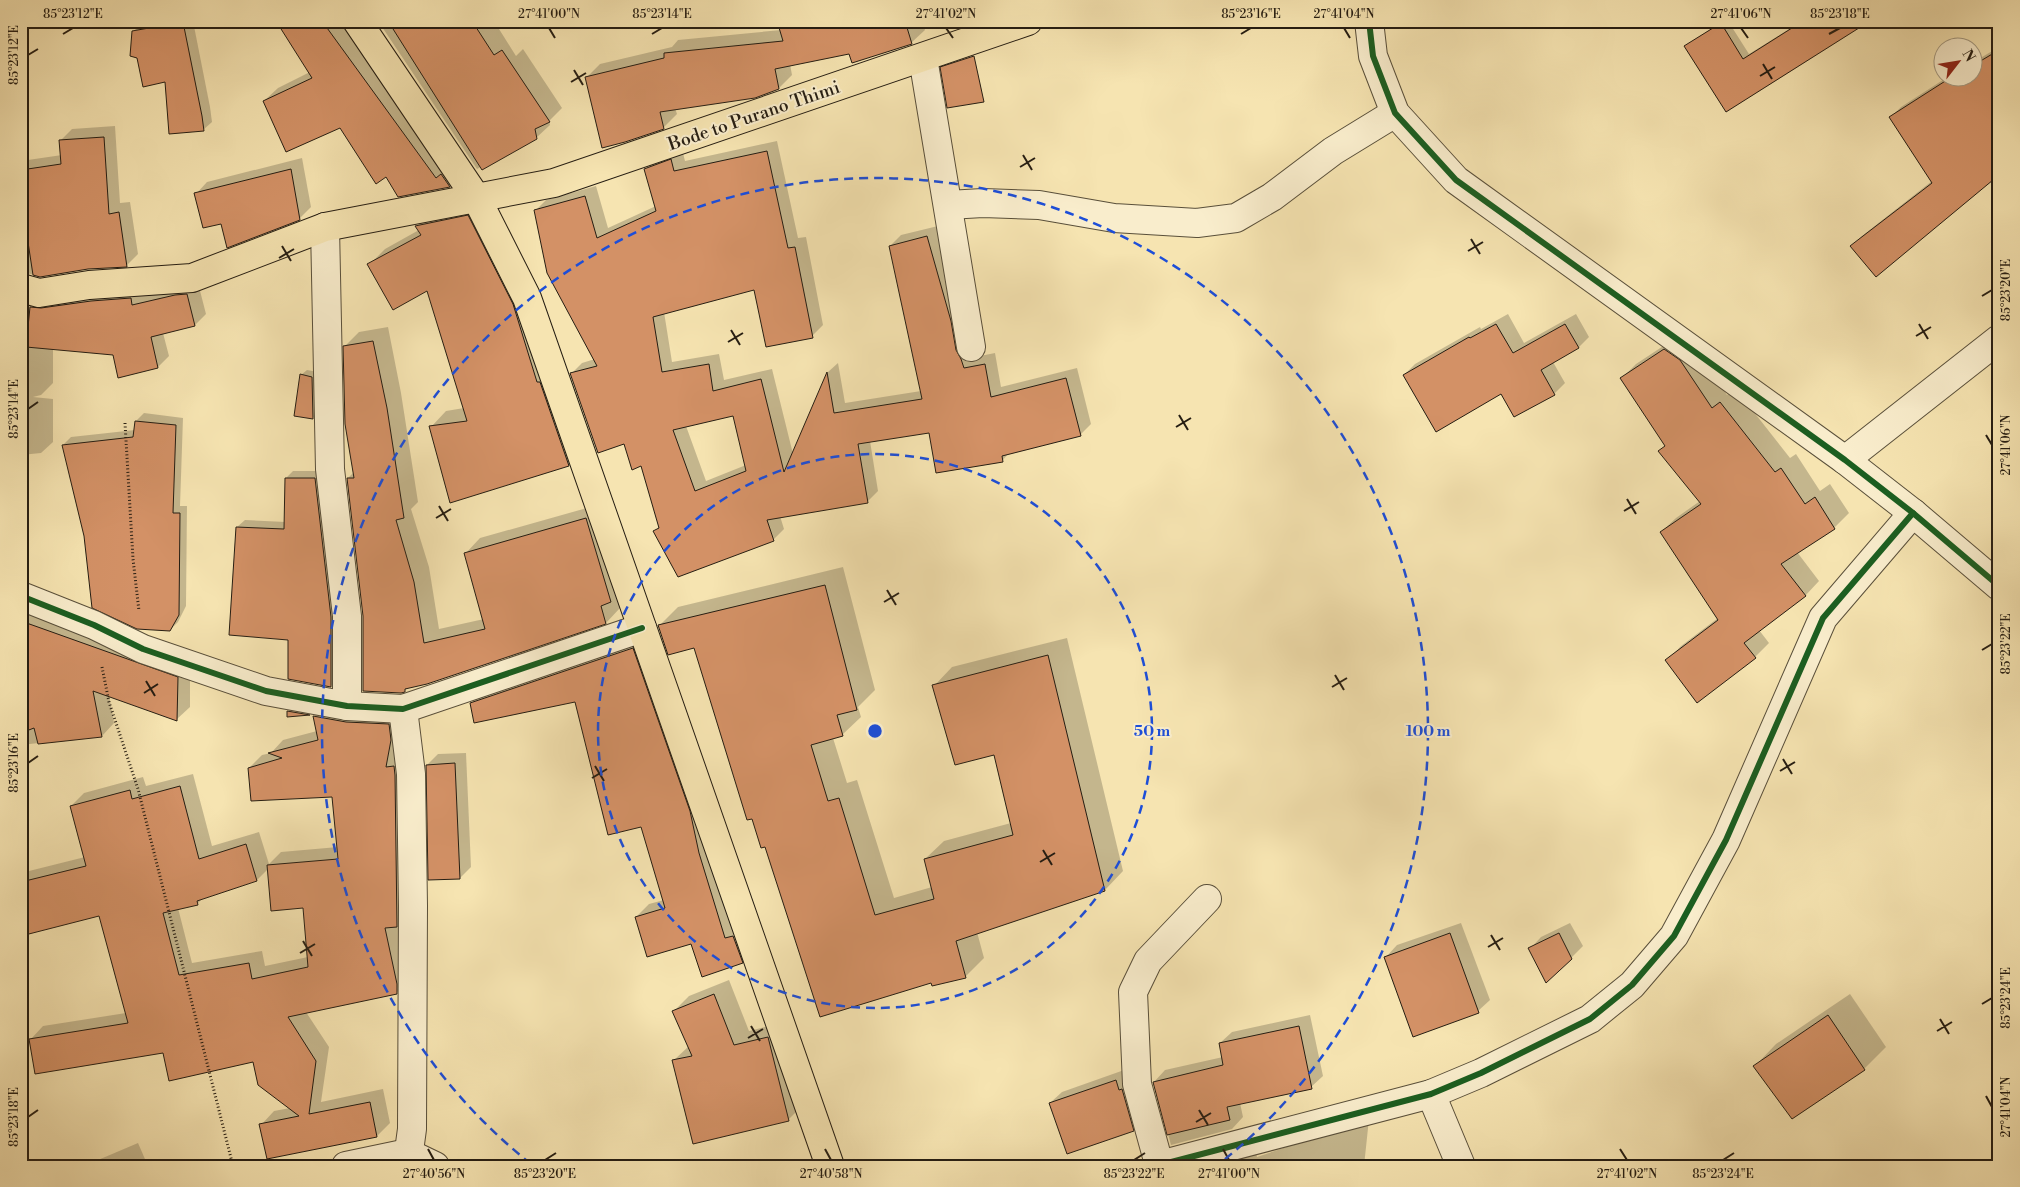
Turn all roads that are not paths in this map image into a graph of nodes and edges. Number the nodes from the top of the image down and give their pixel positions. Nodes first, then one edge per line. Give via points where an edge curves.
1 (357, 21) edge
2 (1028, 21) edge
3 (1369, 21) edge
4 (924, 58) junction
5 (1395, 113) junction
6 (477, 200) junction
7 (948, 205) junction
8 (325, 227) junction
9 (21, 288) edge
10 (1999, 339) edge
11 (971, 348) dead end
12 (1845, 460) junction
13 (1913, 513) junction
14 (1999, 586) edge
15 (21, 596) edge
16 (642, 628) junction
17 (347, 706) junction
18 (403, 709) junction
19 (1207, 899) dead end
20 (1431, 1094) junction
21 (408, 1160) edge
22 (1158, 1165) edge
23 (346, 1166) edge
24 (435, 1166) edge
25 (830, 1166) edge
26 (1461, 1166) edge

1 - 6 main road
2 - 4 main road, Bode to Purano Thimi
3 - 5 street via 1373,56
4 - 6 main road, Bode to Purano Thimi via 554,183
4 - 7 street
5 - 7 street via 1236,218 1197,223 1114,218 1039,205
5 - 12 street via 1456,180
6 - 8 main road, Bode to Purano Thimi
6 - 16 main road via 527,298
7 - 11 street
8 - 9 main road, Bode to Purano Thimi via 192,278 89,285 39,293
8 - 17 street via 330,469 347,616
10 - 12 street
12 - 13 street
13 - 14 street
13 - 20 street via 1823,618 1726,840 1674,936 1632,985 1590,1018 1481,1073
15 - 17 street via 143,649 266,691
16 - 18 street
16 - 25 main road
17 - 18 street
18 - 21 street via 411,774 413,906 412,1129
19 - 22 street via 1148,962 1133,992 1137,1084
20 - 22 street
20 - 26 street
21 - 23 street
21 - 24 street

